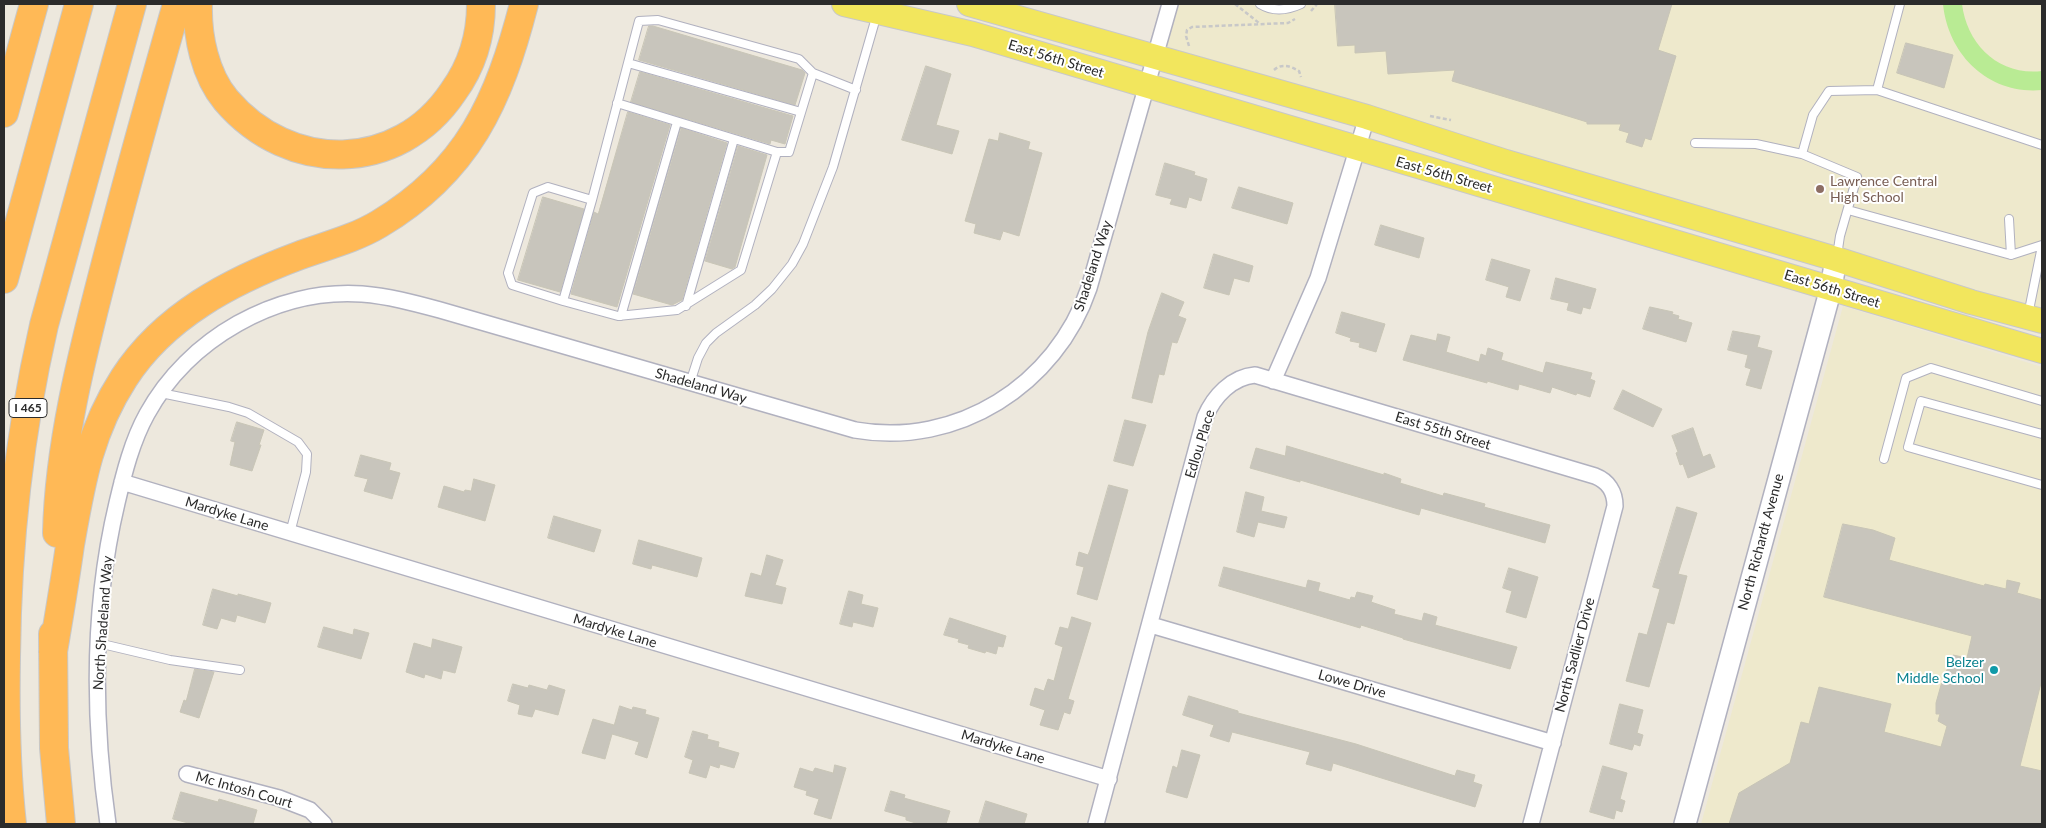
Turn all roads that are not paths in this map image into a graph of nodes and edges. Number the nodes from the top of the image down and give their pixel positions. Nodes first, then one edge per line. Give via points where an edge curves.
1 (34, 4) edge
2 (79, 4) edge
3 (132, 4) edge
4 (177, 4) edge
5 (198, 4) edge
6 (481, 4) edge
7 (524, 4) edge
8 (844, 4) edge
9 (969, 4) edge
10 (1170, 4) edge
11 (1260, 4) edge
12 (1301, 4) edge
13 (1900, 4) edge
14 (878, 12) junction
15 (628, 63) junction
16 (1151, 72) junction
17 (813, 73) junction
18 (856, 90) junction
19 (1877, 90) junction
20 (617, 103) junction
21 (801, 112) junction
22 (4, 113) edge
23 (1367, 117) junction
24 (677, 122) junction
25 (734, 139) junction
26 (1695, 143) dead end
27 (2042, 145) edge
28 (1357, 150) junction
29 (777, 152) junction
30 (1802, 154) junction
31 (592, 200) junction
32 (1848, 210) junction
33 (2009, 219) dead end
34 (2042, 245) edge
35 (2011, 255) junction
36 (1836, 259) junction
37 (4, 279) edge
38 (1830, 288) junction
39 (563, 301) junction
40 (686, 306) junction
41 (621, 316) junction
42 (2035, 319) edge
43 (2042, 352) edge
44 (1273, 380) junction
45 (690, 383) junction
46 (161, 393) junction
47 (2042, 401) edge
48 (2042, 434) edge
49 (1884, 459) dead end
50 (122, 482) junction
51 (2042, 484) edge
52 (1610, 487) joint
53 (290, 533) junction
54 (1151, 625) junction
55 (98, 643) junction
56 (53, 652) junction
57 (240, 670) dead end
58 (1552, 742) junction
59 (187, 774) dead end
60 (1109, 779) junction
61 (12, 824) edge
62 (61, 824) edge
63 (108, 824) edge
64 (324, 824) edge
65 (1096, 824) edge
66 (1531, 824) edge
67 (1685, 824) edge

1 - 22 highway
2 - 37 highway
3 - 61 highway, I 465 via 36,360 21,448 6,603 6,723
4 - 56 highway via 104,271 73,405 57,508
5 - 6 highway via 200,34 209,70 225,99 254,125 275,138 315,153 335,155 394,144 426,123 439,110 472,60
7 - 56 highway via 494,98 477,130 441,176 422,194 378,225 262,269 216,293 167,329 125,376 101,421 86,460
8 - 14 main road, East 56th Street
9 - 16 main road, East 56th Street
10 - 16 street, Shadeland Way
11 - 12 lane via 1277,10
13 - 19 lane
14 - 16 main road, East 56th Street
14 - 18 lane
15 - 17 lane via 640,21 658,20 799,59
15 - 20 lane
15 - 21 lane
16 - 23 main road, East 56th Street
16 - 28 main road, East 56th Street
16 - 45 street, Shadeland Way via 1080,310 1042,368 998,403 960,421 934,428 906,433 869,433
17 - 18 lane
17 - 21 lane
18 - 45 lane via 833,167 804,244 772,289 709,340 698,358
19 - 27 lane
19 - 30 lane via 1830,92 1813,115
20 - 24 lane
20 - 31 lane
21 - 29 lane via 789,152
23 - 28 street
23 - 36 main road, East 56th Street via 1506,162
24 - 25 lane
24 - 41 lane
25 - 29 lane
25 - 40 lane
26 - 30 lane via 1756,144
28 - 38 main road, East 56th Street
28 - 44 street via 1318,278
29 - 40 lane via 740,270
30 - 32 lane via 1857,177
31 - 39 lane
31 - 39 lane via 548,187 533,193 508,273 512,285
32 - 35 lane
32 - 36 lane
33 - 35 lane
34 - 35 lane
34 - 42 lane
36 - 38 street, North Richardt Avenue
36 - 42 main road, East 56th Street
38 - 43 main road, East 56th Street
38 - 67 street, North Richardt Avenue
39 - 41 lane
40 - 41 lane via 677,310
44 - 52 street, East 55th Street via 1595,476
44 - 54 street, Edlou Place via 1255,375 1234,382 1218,395 1206,413
45 - 46 street, Shadeland Way via 419,304 347,294 302,300 242,322 216,337 192,357
46 - 50 street, Shadeland Way via 146,415
46 - 53 lane via 248,413 298,442 307,454 306,472
47 - 49 lane via 1931,368 1906,378
48 - 51 lane via 1921,401 1908,447
50 - 53 street, Mardyke Lane
50 - 55 street, North Shadeland Way via 109,538
52 - 58 street, North Sadlier Drive via 1615,506
53 - 60 street, Mardyke Lane
54 - 58 street, Lowe Drive
54 - 60 street, Edlou Place
55 - 57 lane via 170,660
55 - 63 street, North Shadeland Way via 98,720
56 - 62 highway via 54,748
58 - 66 street, North Sadlier Drive
59 - 64 street, Mc Intosh Court via 279,798 310,810
60 - 65 street, Edlou Place

